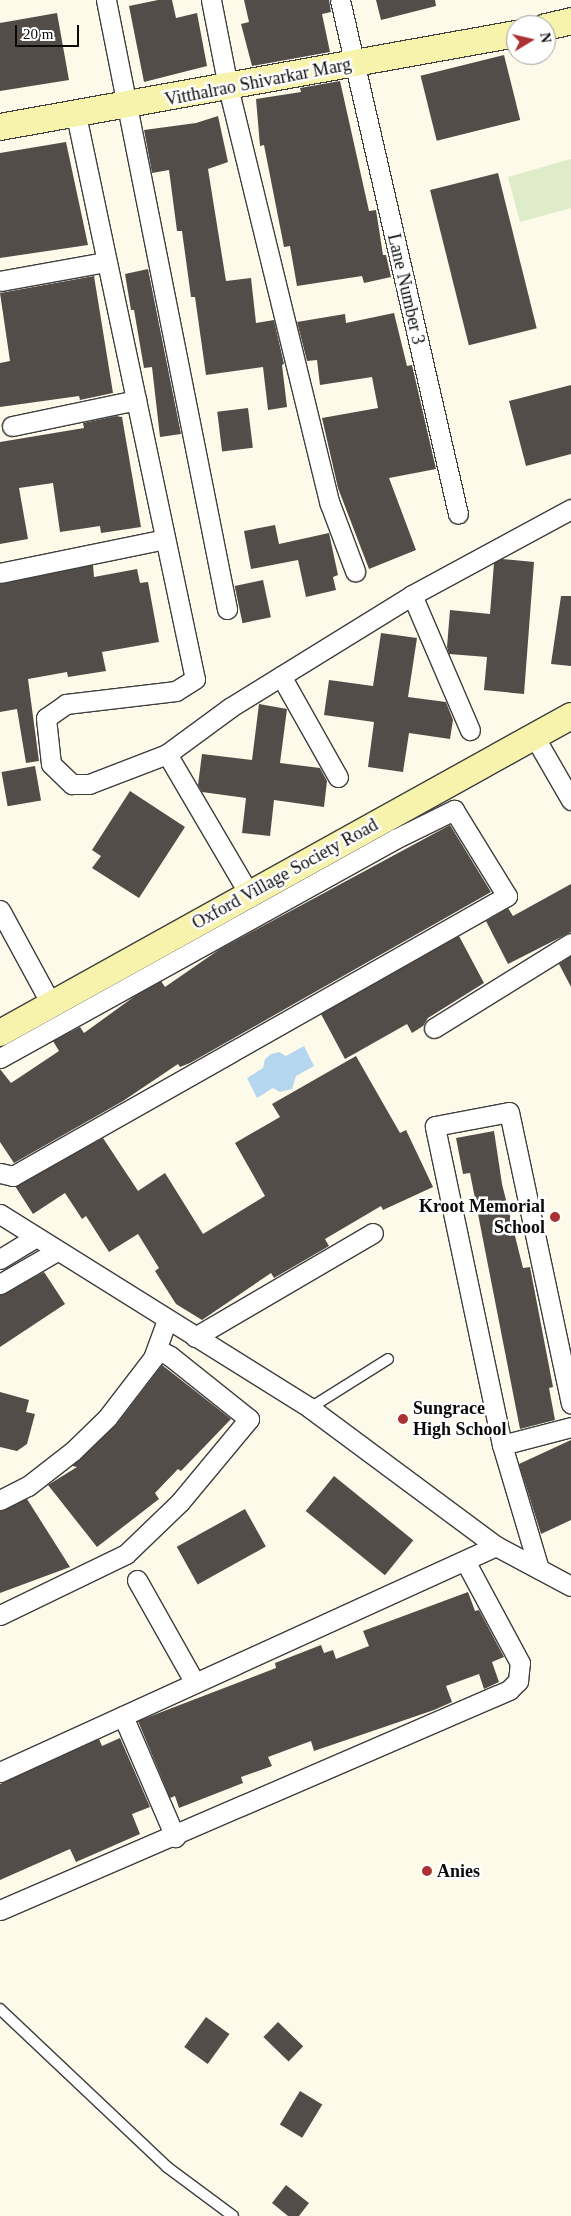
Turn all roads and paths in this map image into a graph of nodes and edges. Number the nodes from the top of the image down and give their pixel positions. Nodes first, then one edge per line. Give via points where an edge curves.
1 (106, 0) edge
2 (211, 0) edge
3 (340, 0) edge
4 (571, 21) edge
5 (556, 25) edge
6 (506, 36) edge
7 (353, 63) junction
8 (228, 87) junction
9 (126, 106) junction
10 (76, 115) junction
11 (0, 127) edge
12 (106, 262) junction
13 (0, 282) edge
14 (136, 400) junction
15 (12, 426) dead end
16 (571, 509) edge
17 (458, 514) dead end
18 (165, 539) junction
19 (355, 571) dead end
20 (0, 573) edge
21 (412, 595) junction
22 (227, 609) dead end
23 (281, 676) junction
24 (571, 716) edge
25 (470, 730) dead end
26 (534, 736) junction
27 (167, 754) junction
28 (338, 777) dead end
29 (441, 788) junction
30 (571, 800) edge
31 (454, 810) junction
32 (248, 894) junction
33 (0, 910) edge
34 (571, 943) edge
35 (51, 1004) junction
36 (434, 1028) dead end
37 (0, 1033) edge
38 (0, 1058) edge
39 (0, 1174) edge
40 (0, 1214) edge
41 (373, 1233) dead end
42 (36, 1237) junction
43 (57, 1251) junction
44 (0, 1258) edge
45 (0, 1284) edge
46 (166, 1320) junction
47 (194, 1337) junction
48 (157, 1349) junction
49 (388, 1359) dead end
50 (571, 1403) edge
51 (310, 1408) junction
52 (571, 1427) edge
53 (502, 1445) junction
54 (0, 1500) edge
55 (496, 1546) junction
56 (465, 1560) junction
57 (538, 1569) junction
58 (137, 1580) dead end
59 (571, 1586) edge
60 (0, 1615) edge
61 (195, 1683) junction
62 (122, 1716) junction
63 (0, 1772) edge
64 (176, 1837) junction
65 (0, 1910) edge
66 (0, 2010) edge
67 (233, 2216) edge

1 - 9 street
2 - 8 street
3 - 7 street, Lane Number 3
4 - 5 street
6 - 7 street, Vitthalrao Shivarkar Marg
7 - 8 street, Vitthalrao Shivarkar Marg
7 - 17 street, Lane Number 3
8 - 9 street, Vitthalrao Shivarkar Marg
8 - 19 street via 330,504
9 - 10 street, Vitthalrao Shivarkar Marg
9 - 22 street
10 - 11 street, Vitthalrao Shivarkar Marg
10 - 12 street
12 - 13 street
12 - 14 street
14 - 15 street
14 - 18 street
16 - 21 street
18 - 20 street
18 - 27 street via 194,679 176,691 66,704 46,718 51,764 72,784 89,784
21 - 23 street
21 - 25 street
23 - 27 street
23 - 28 street
24 - 26 street, Oxford Village Society Road
26 - 29 street, Oxford Village Society Road
26 - 30 street
27 - 32 street
29 - 31 street
29 - 32 street, Oxford Village Society Road
31 - 38 street
31 - 39 street via 507,896 13,1176
32 - 35 street, Oxford Village Society Road
33 - 35 street
34 - 36 street
35 - 37 street, Oxford Village Society Road
40 - 42 street
41 - 47 street
42 - 43 street
42 - 44 street
43 - 45 street
43 - 46 street
46 - 47 street
46 - 48 street
47 - 51 street
48 - 54 street via 107,1418 28,1486
48 - 60 street via 249,1419 180,1502 126,1554
49 - 51 lane
50 - 53 street via 509,1112 435,1126
51 - 55 street
52 - 53 street
53 - 57 street
55 - 56 street
55 - 57 street
56 - 61 street
56 - 64 street via 520,1662 518,1682 514,1686
57 - 59 street
58 - 61 street
61 - 62 street
62 - 63 street
62 - 64 street
64 - 65 street
66 - 67 lane via 167,2167

